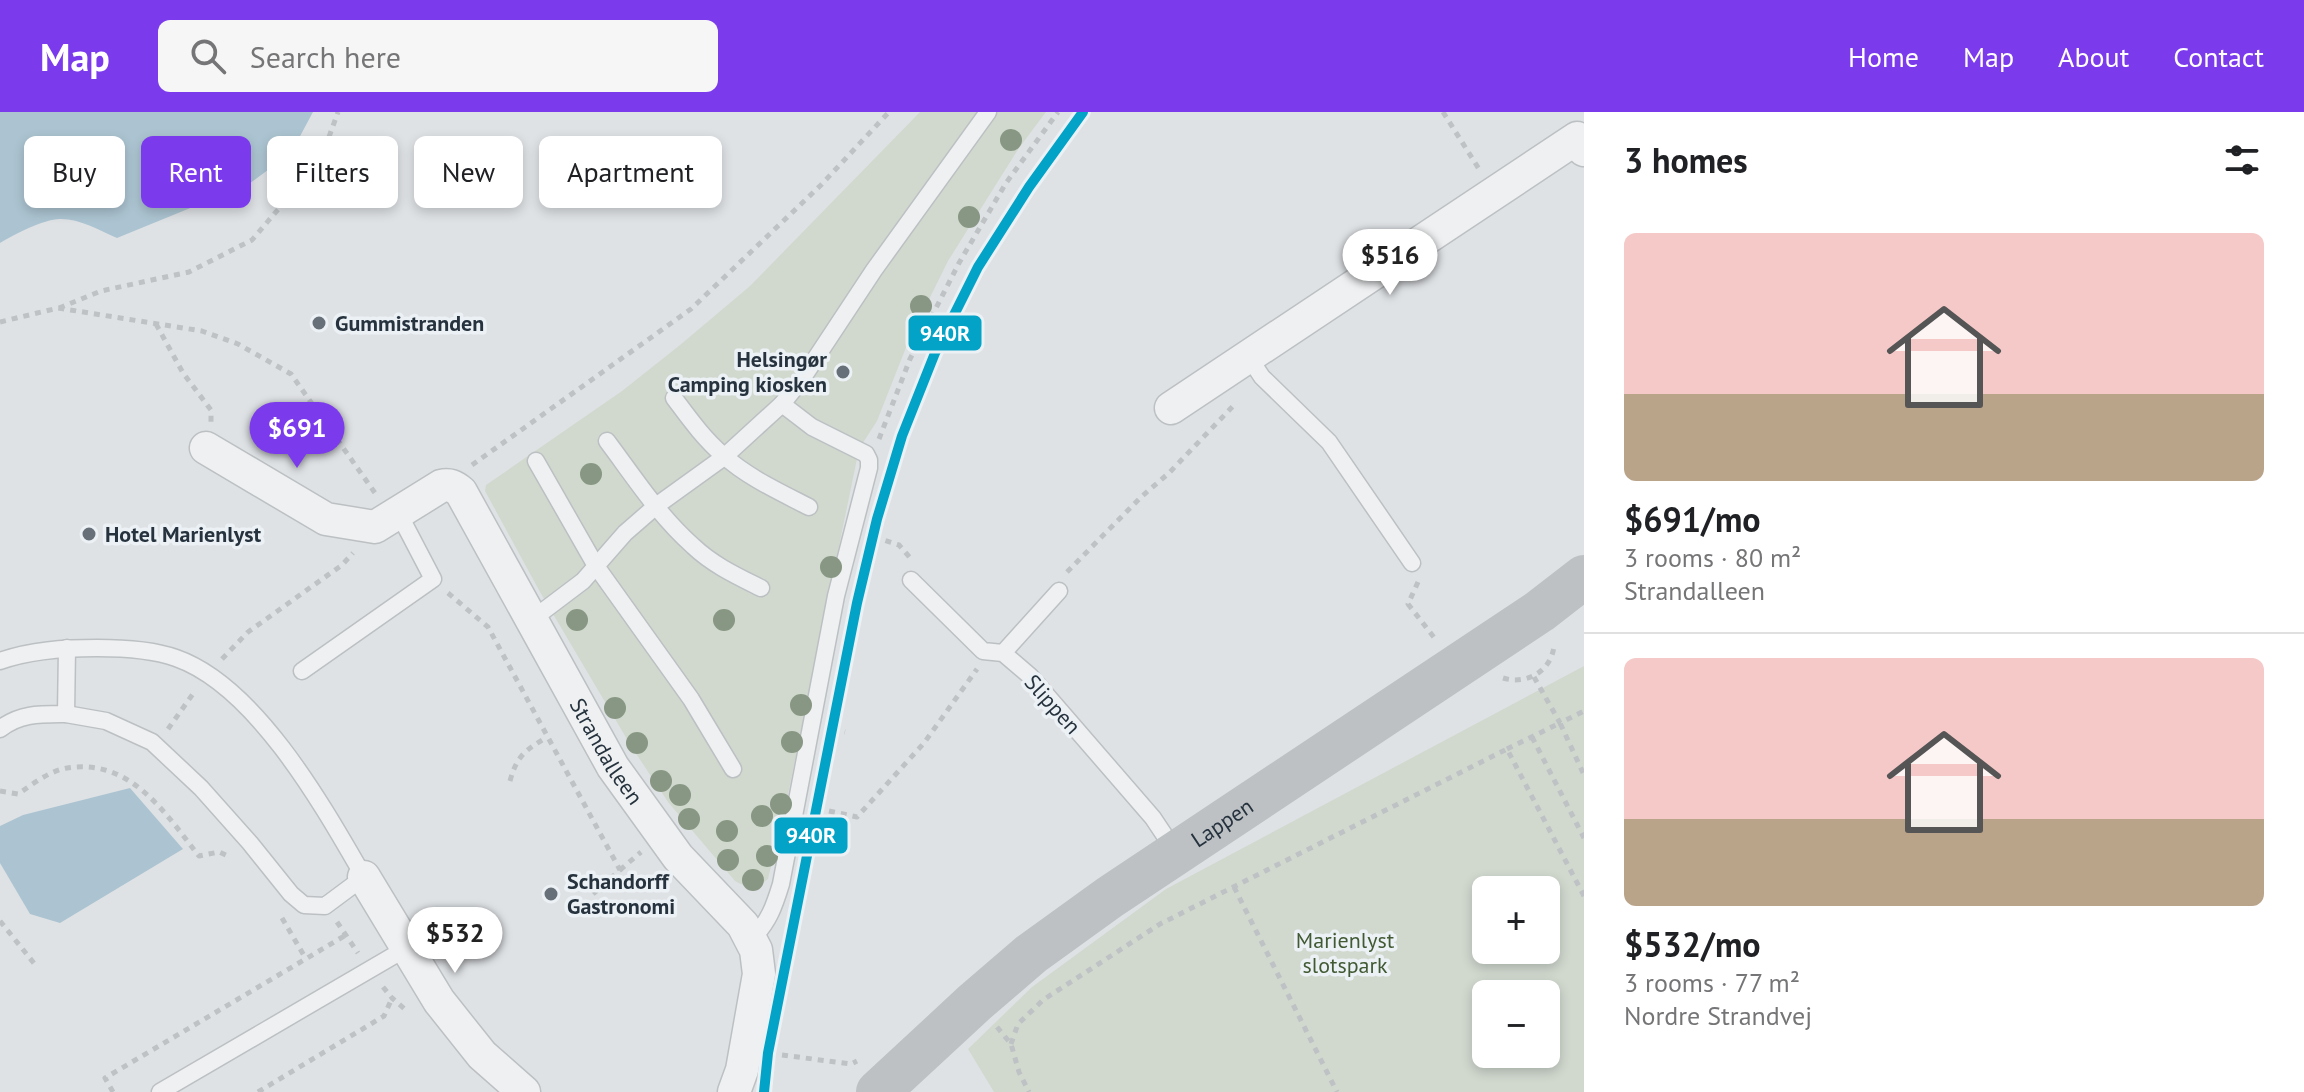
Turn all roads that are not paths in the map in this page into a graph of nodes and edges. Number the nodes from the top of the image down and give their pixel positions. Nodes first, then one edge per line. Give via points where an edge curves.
1 (988, 112) edge
2 (1580, 144) edge
3 (1255, 366) junction
4 (674, 398) dead end
5 (782, 404) junction
6 (1171, 408) dead end
7 (607, 441) dead end
8 (206, 448) road end
9 (724, 457) junction
10 (536, 461) dead end
11 (656, 506) junction
12 (809, 507) dead end
13 (388, 519) junction
14 (1412, 563) road end
15 (596, 566) junction
16 (1584, 577) edge
17 (911, 580) road end
18 (761, 588) dead end
19 (1059, 591) road end
20 (530, 621) junction
21 (67, 648) junction
22 (1003, 653) junction
23 (0, 661) edge
24 (302, 671) dead end
25 (66, 714) junction
26 (0, 729) edge
27 (733, 769) dead end
28 (1176, 852) junction
29 (364, 877) junction
30 (752, 939) junction
31 (405, 949) junction
32 (872, 1075) edge
33 (160, 1092) edge
34 (524, 1092) edge
35 (734, 1092) edge

1 - 5 lane
2 - 3 street via 1494,194
3 - 6 street
3 - 14 lane via 1329,442
4 - 9 lane
5 - 9 lane
5 - 30 lane via 812,427 866,454 869,468 836,596 781,884 766,924
7 - 11 lane
8 - 13 street via 326,519
9 - 11 lane
9 - 12 lane
10 - 15 lane
11 - 15 lane
11 - 18 lane via 692,546
13 - 20 street, Strandalleen via 441,486 455,487
13 - 24 lane via 433,579
15 - 20 lane
15 - 27 lane via 691,699
16 - 28 main road, Lappen
17 - 22 lane, Slippen via 983,651
19 - 22 lane
20 - 30 street, Strandalleen via 627,787 678,857
21 - 23 lane
21 - 25 lane
21 - 29 lane via 124,648 175,657 208,673 278,743
22 - 28 lane, Slippen via 1030,676 1153,818
25 - 26 lane via 34,714
25 - 29 lane via 106,721 156,746 201,788 304,905 325,906
28 - 32 main road, Lappen
29 - 31 street
30 - 35 street, Strandalleen via 759,974
31 - 33 lane
31 - 34 street via 482,1055

